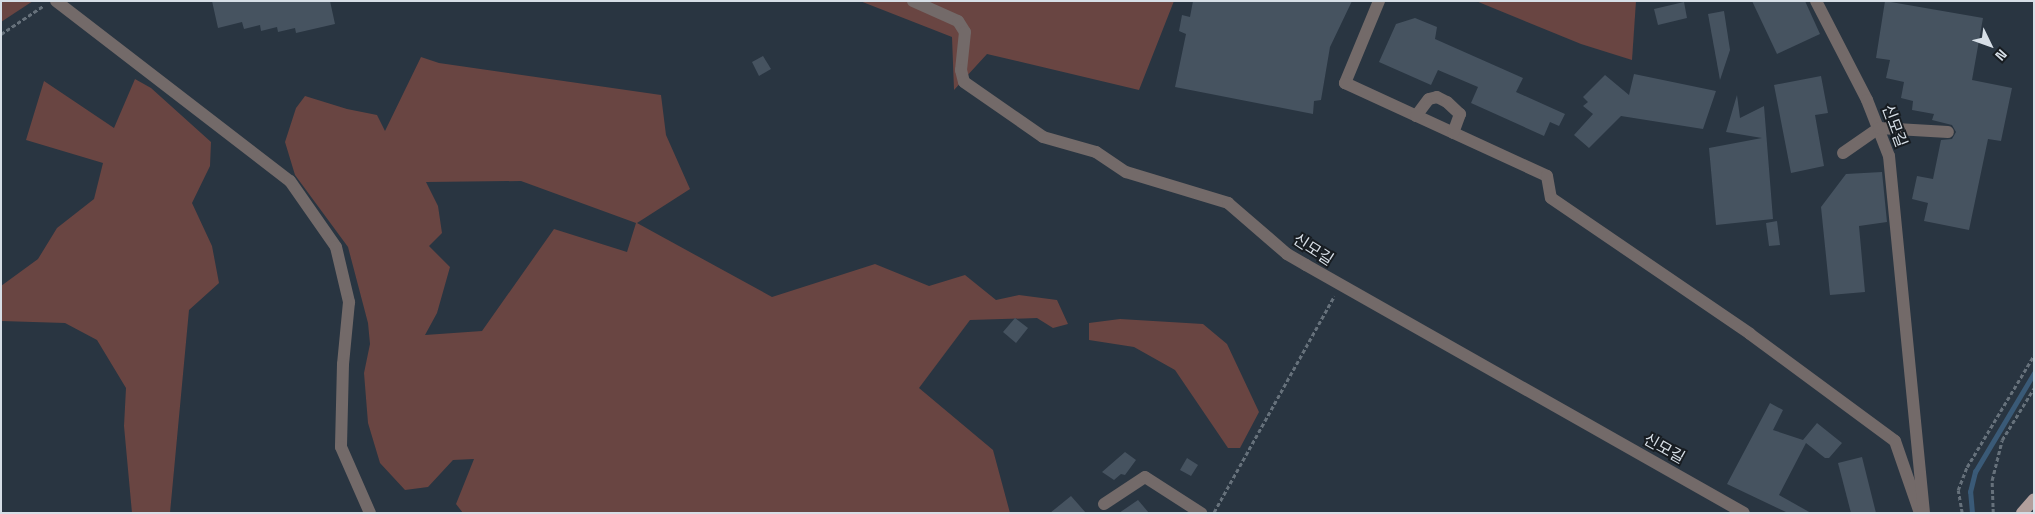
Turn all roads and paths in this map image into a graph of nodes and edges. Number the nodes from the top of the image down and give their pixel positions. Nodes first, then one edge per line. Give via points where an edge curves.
1 (50, 1) edge
2 (56, 1) edge
3 (913, 1) edge
4 (1379, 1) edge
5 (1816, 1) edge
6 (1, 34) edge
7 (1416, 116) junction
8 (1879, 128) junction
9 (1948, 132) dead end
10 (1453, 133) junction
11 (1843, 153) dead end
12 (1340, 286) junction
13 (2034, 355) edge
14 (2034, 388) edge
15 (2034, 499) edge
16 (1104, 504) dead end
17 (370, 513) edge
18 (1201, 513) edge
19 (1214, 513) edge
20 (1744, 513) edge
21 (1920, 513) edge
22 (1924, 513) edge
23 (1962, 513) edge
24 (1993, 513) edge
25 (2022, 513) edge

1 - 6 path
2 - 17 street via 290,181 336,248 349,302 343,364 341,447
3 - 12 street, 신모길 via 958,21 965,32 960,70 964,82 1004,112 1043,137 1096,152 1126,172 1228,203 1287,254
4 - 7 street via 1345,83
5 - 8 street, 신모길
7 - 10 street
7 - 10 street via 1422,104 1437,97 1455,107 1460,114
8 - 9 street
8 - 11 street
8 - 22 street, 신모길 via 1889,156 1899,234
10 - 21 street via 1547,176 1551,198 1750,334 1895,441
12 - 19 path
12 - 20 street, 신모길
13 - 23 path via 1967,467 1958,490
14 - 24 path via 2002,440 1992,480
15 - 25 main road
16 - 18 street via 1145,477

